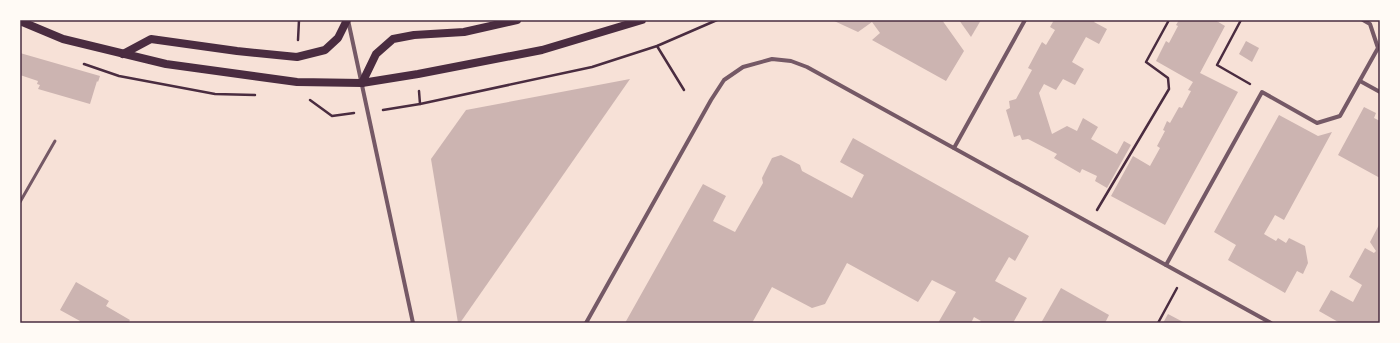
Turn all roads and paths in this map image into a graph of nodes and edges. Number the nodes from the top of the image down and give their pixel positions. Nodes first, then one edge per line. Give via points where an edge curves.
1 (348, 20) edge
2 (517, 20) edge
3 (642, 20) edge
4 (717, 20) edge
5 (1025, 20) edge
6 (1169, 20) edge
7 (1240, 20) edge
8 (1363, 20) edge
9 (20, 21) edge
10 (657, 46) junction
11 (123, 54) junction
12 (1360, 81) junction
13 (362, 83) junction
14 (684, 90) dead end
15 (1262, 92) junction
16 (1380, 92) edge
17 (420, 104) dead end
18 (55, 141) dead end
19 (954, 148) junction
20 (20, 202) edge
21 (1089, 223) junction
22 (1166, 265) junction
23 (1184, 275) junction
24 (412, 323) edge
25 (586, 323) edge
26 (1158, 323) edge
27 (1272, 323) edge

1 - 11 main road via 338,38 325,50 297,57 151,38
1 - 13 street
2 - 13 main road via 464,32 393,39 376,54
3 - 13 main road via 542,50
4 - 10 path
5 - 19 street
6 - 21 path via 1146,62 1168,78 1169,90
7 - 15 path via 1217,65
8 - 12 street via 1370,24 1378,48
9 - 11 main road via 64,39
10 - 14 path
10 - 17 path via 592,68
11 - 13 main road via 166,64 297,82
12 - 15 street via 1340,116 1317,123
12 - 16 street
13 - 24 street
15 - 22 street
18 - 20 lane
19 - 21 street
19 - 25 street via 802,65 772,58 743,67 724,80 711,100
21 - 22 street
22 - 23 street
23 - 26 path
23 - 27 street

